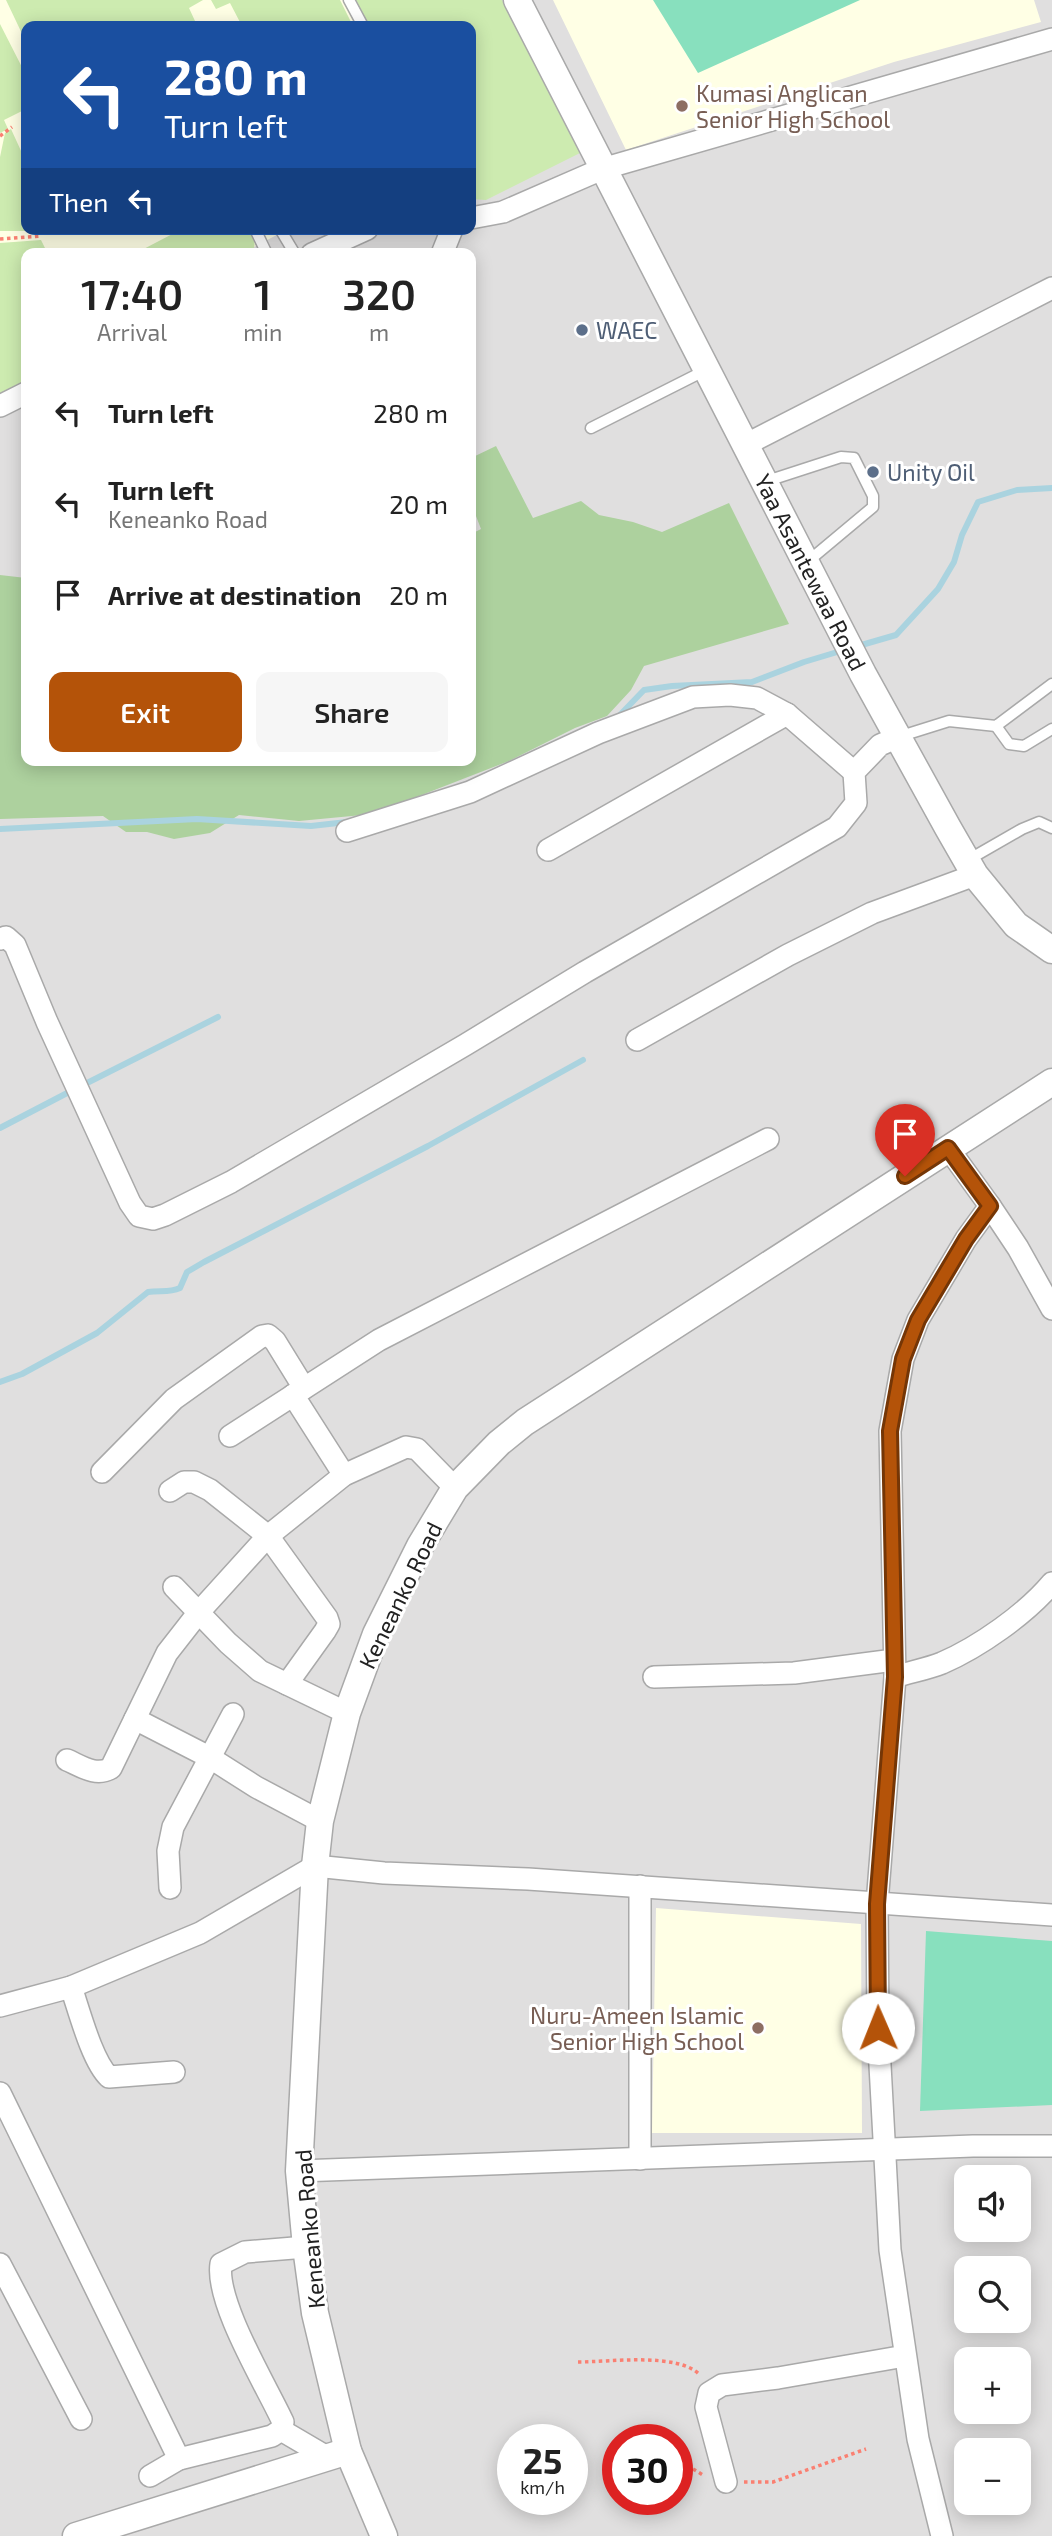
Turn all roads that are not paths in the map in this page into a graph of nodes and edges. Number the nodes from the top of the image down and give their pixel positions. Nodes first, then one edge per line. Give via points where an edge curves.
1 (349, 0) edge
2 (517, 0) edge
3 (360, 21) edge
4 (1052, 39) edge
5 (602, 169) junction
6 (476, 217) edge
7 (354, 235) edge
8 (325, 248) edge
9 (1052, 288) edge
10 (706, 370) junction
11 (21, 396) edge
12 (0, 406) edge
13 (591, 428) dead end
14 (745, 445) junction
15 (764, 482) junction
16 (806, 563) junction
17 (1052, 684) edge
18 (787, 714) junction
19 (996, 726) junction
20 (1052, 729) edge
21 (898, 737) junction
22 (854, 772) junction
23 (1052, 828) edge
24 (347, 831) dead end
25 (548, 850) dead end
26 (972, 868) junction
27 (0, 939) edge
28 (1052, 950) edge
29 (636, 1040) dead end
30 (1052, 1082) edge
31 (768, 1139) dead end
32 (948, 1148) junction
33 (990, 1206) junction
34 (1052, 1309) edge
35 (298, 1392) junction
36 (230, 1436) dead end
37 (102, 1472) dead end
38 (344, 1475) junction
39 (456, 1488) junction
40 (170, 1491) dead end
41 (268, 1536) junction
42 (1052, 1583) edge
43 (174, 1587) dead end
44 (199, 1612) junction
45 (894, 1668) junction
46 (654, 1677) dead end
47 (287, 1684) junction
48 (346, 1713) junction
49 (233, 1714) dead end
50 (135, 1719) junction
51 (209, 1757) junction
52 (66, 1760) dead end
53 (320, 1821) junction
54 (315, 1866) junction
55 (640, 1886) junction
56 (170, 1888) dead end
57 (877, 1904) junction
58 (1052, 1915) edge
59 (71, 1987) junction
60 (0, 2006) edge
61 (174, 2072) dead end
62 (0, 2093) edge
63 (1052, 2146) edge
64 (886, 2149) junction
65 (640, 2159) junction
66 (299, 2171) junction
67 (306, 2247) junction
68 (0, 2264) edge
69 (905, 2356) junction
70 (81, 2419) dead end
71 (281, 2430) junction
72 (338, 2454) junction
73 (179, 2459) junction
74 (150, 2476) dead end
75 (726, 2482) road end
76 (76, 2536) edge
77 (384, 2536) edge
78 (942, 2536) edge

1 - 3 lane
2 - 5 street, Yaa Asantewaa Road
4 - 5 street
5 - 6 street via 503,212
5 - 10 street, Yaa Asantewaa Road
7 - 8 street
9 - 14 street
10 - 13 lane
10 - 14 street, Yaa Asantewaa Road
11 - 12 street
14 - 15 street, Yaa Asantewaa Road
15 - 16 street, Yaa Asantewaa Road
15 - 16 lane via 841,457 854,458 873,496 873,507
16 - 21 street, Yaa Asantewaa Road
17 - 19 lane
18 - 22 street
18 - 24 street via 757,698 693,697 598,733 470,792
18 - 25 street
19 - 20 lane via 1009,744 1024,746
19 - 21 lane via 950,720
21 - 22 street via 880,745
21 - 26 street, Yaa Asantewaa Road
22 - 27 street via 856,803 837,827 243,1175 153,1219 139,1216 131,1203 15,945 6,937
23 - 26 lane via 1039,822 1022,829
26 - 28 street, Yaa Asantewaa Road via 1016,925
26 - 29 street via 788,955
30 - 32 street, Keneanko Road
31 - 35 street via 379,1340
32 - 33 street
32 - 39 street, Keneanko Road via 525,1422
33 - 34 street
33 - 45 street via 918,1320 903,1359 890,1431
35 - 36 street
35 - 37 street via 275,1341 262,1336 174,1399
35 - 38 street
38 - 39 street via 406,1447 417,1449
38 - 41 street
39 - 48 street, Keneanko Road via 376,1634
40 - 41 street via 184,1482 194,1482
41 - 44 street
41 - 47 street via 329,1624
42 - 45 street via 967,1651 940,1663
43 - 44 street
44 - 47 street via 260,1671
44 - 50 street via 167,1653
45 - 46 street
45 - 57 street
47 - 48 street
48 - 53 street, Keneanko Road
49 - 51 street
50 - 51 street
50 - 52 street via 111,1768 96,1773
51 - 53 street
51 - 56 street via 173,1827 168,1850
53 - 54 street, Keneanko Road
54 - 55 street
54 - 59 street via 200,1933
54 - 66 street, Keneanko Road
55 - 57 street
55 - 65 street
57 - 58 street
57 - 64 street via 878,2028
59 - 60 street
59 - 61 street via 91,2044 109,2077
62 - 73 street
63 - 64 street
64 - 65 street
64 - 69 street via 890,2250
65 - 66 street
66 - 67 street, Keneanko Road
67 - 71 street via 245,2252 221,2264 219,2273 231,2315 283,2423
67 - 72 street, Keneanko Road
68 - 70 street
69 - 75 street via 722,2385 709,2393 706,2407
69 - 78 street via 918,2439
71 - 72 street
71 - 73 street
72 - 76 street
72 - 77 street, Keneanko Road
73 - 74 street

